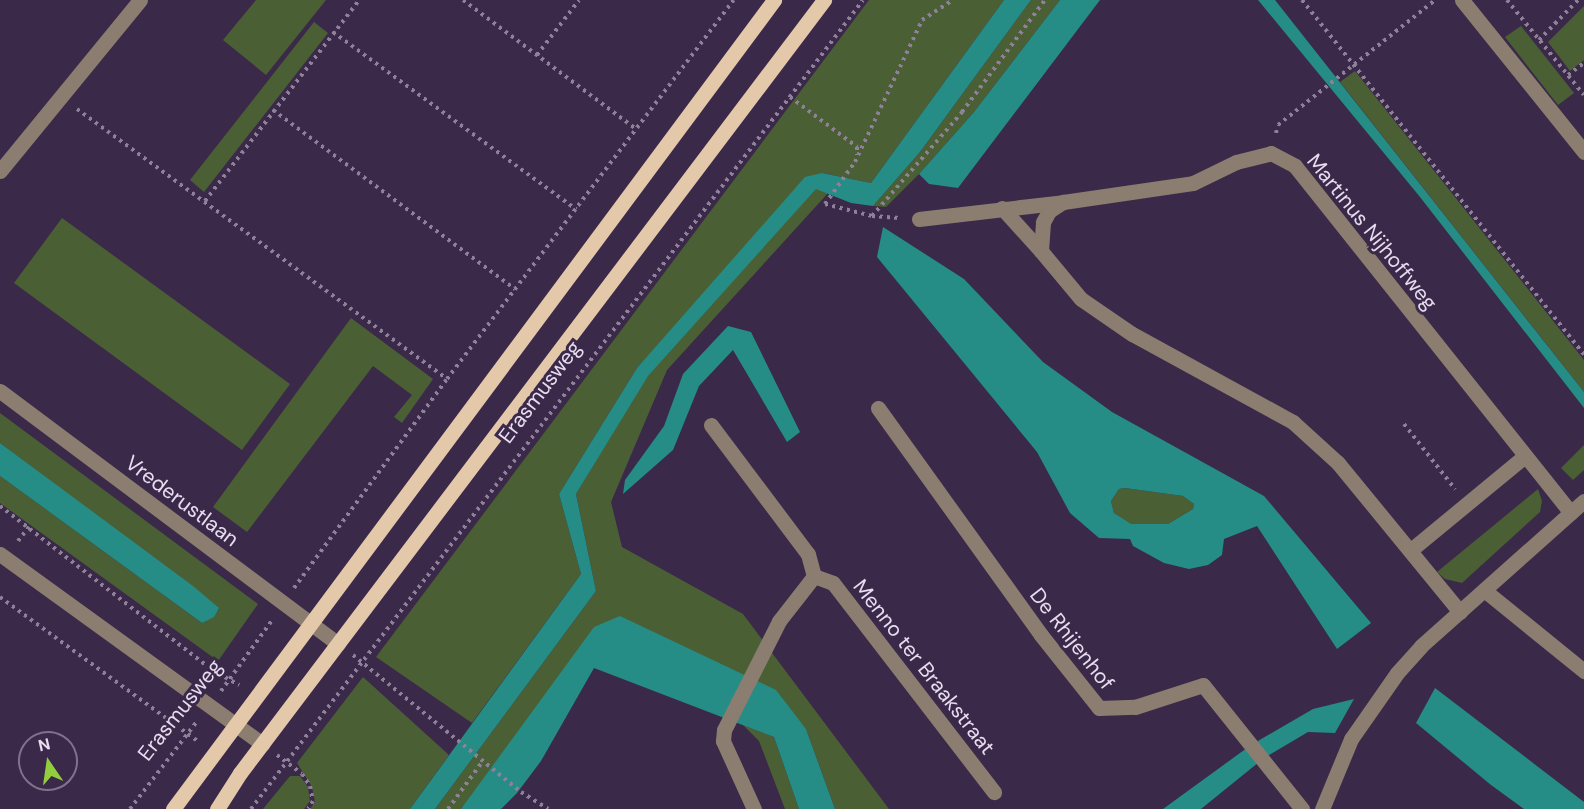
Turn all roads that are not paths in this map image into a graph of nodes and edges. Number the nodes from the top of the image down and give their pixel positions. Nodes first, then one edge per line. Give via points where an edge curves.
1 (140, 0) edge
2 (774, 0) edge
3 (824, 0) edge
4 (1462, 0) edge
5 (1584, 152) edge
6 (0, 171) edge
7 (1062, 202) junction
8 (1002, 208) junction
9 (919, 219) road end
10 (1041, 251) junction
11 (0, 391) edge
12 (878, 408) dead end
13 (711, 424) dead end
14 (1525, 456) junction
15 (1584, 501) edge
16 (1571, 513) junction
17 (1412, 549) junction
18 (0, 554) edge
19 (814, 576) junction
20 (1484, 590) junction
21 (1460, 612) junction
22 (313, 626) junction
23 (338, 644) junction
24 (1584, 671) edge
25 (237, 727) junction
26 (262, 744) junction
27 (994, 792) dead end
28 (173, 809) edge
29 (217, 809) edge
30 (754, 809) edge
31 (1302, 809) edge
32 (1322, 809) edge

1 - 6 street
2 - 22 main road, Erasmusweg
3 - 23 main road, Erasmusweg
4 - 5 street
7 - 8 street
7 - 10 street via 1044,222
7 - 14 street, Martinus Nijhoffweg via 1193,183 1236,162 1271,153 1295,166
8 - 9 street
8 - 10 street
10 - 17 street via 1081,299 1132,334 1293,422 1338,463
11 - 22 street, Vrederustlaan
12 - 31 street, De Rhijenhof via 1041,636 1099,708 1135,707 1203,685
13 - 19 street via 808,554
14 - 16 street, Martinus Nijhoffweg
14 - 17 street
15 - 16 street
16 - 20 street
17 - 21 street
18 - 25 street
19 - 27 street, Menno ter Braakstraat via 833,583
19 - 30 street via 778,621 724,730 723,741
20 - 21 street
20 - 24 street
21 - 32 street via 1421,646 1368,710 1333,776
22 - 23 street, Vrederustlaan
22 - 25 main road, Erasmusweg
23 - 26 main road, Erasmusweg
25 - 26 street
25 - 28 main road, Erasmusweg
26 - 29 main road, Erasmusweg

